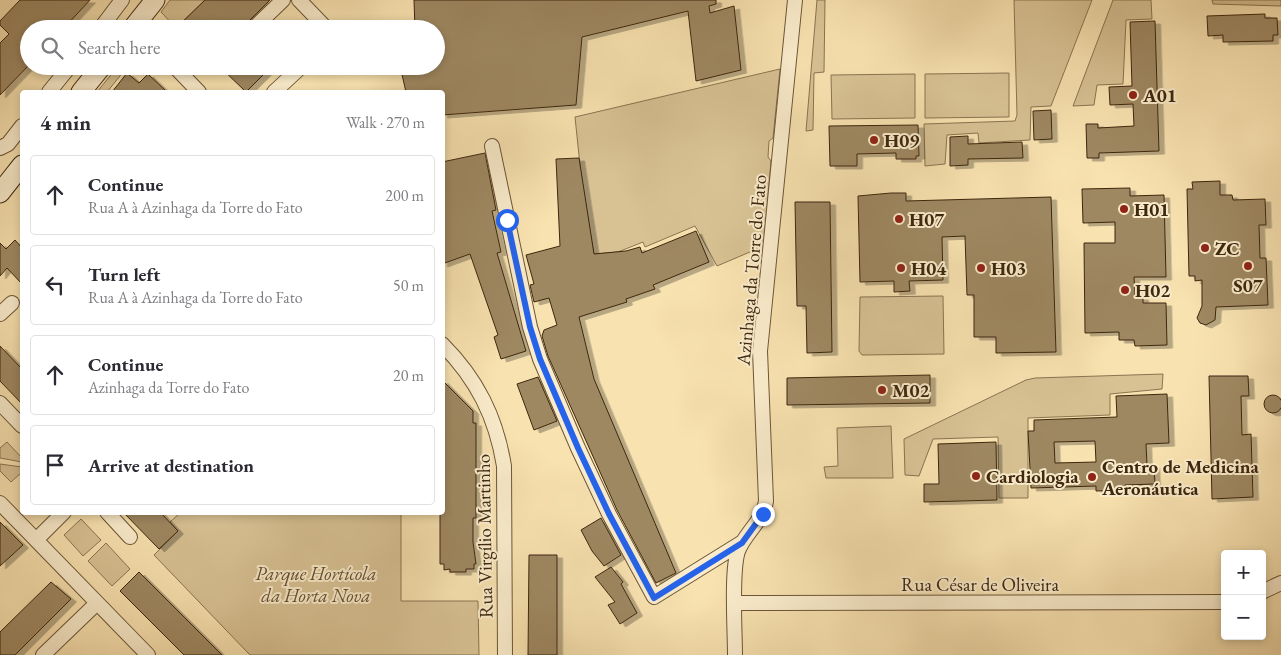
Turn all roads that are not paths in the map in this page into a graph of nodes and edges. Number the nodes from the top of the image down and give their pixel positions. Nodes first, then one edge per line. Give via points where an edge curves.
1 (122, 0) edge
2 (155, 0) edge
3 (284, 0) edge
4 (299, 0) edge
5 (795, 0) edge
6 (107, 20) edge
7 (141, 20) edge
8 (263, 20) edge
9 (318, 20) edge
10 (63, 75) edge
11 (95, 75) edge
12 (183, 75) edge
13 (288, 75) edge
14 (51, 90) edge
15 (83, 90) edge
16 (197, 90) edge
17 (276, 90) edge
18 (20, 129) edge
19 (492, 146) dead end
20 (0, 148) edge
21 (20, 168) edge
22 (0, 193) edge
23 (12, 302) dead end
24 (0, 314) edge
25 (445, 347) edge
26 (0, 403) edge
27 (20, 424) edge
28 (0, 503) edge
29 (61, 515) edge
30 (109, 515) edge
31 (130, 537) dead end
32 (36, 540) junction
33 (742, 543) junction
34 (1281, 583) edge
35 (1266, 590) edge
36 (1221, 602) edge
37 (97, 603) junction
38 (736, 603) junction
39 (43, 655) edge
40 (148, 655) edge
41 (505, 655) edge
42 (735, 655) edge

1 - 6 street
2 - 7 street
3 - 8 street
4 - 9 street
5 - 33 street, Azinhaga da Torre do Fato via 760,351 766,502 763,514
10 - 14 street
11 - 15 street
12 - 16 street
13 - 17 street
18 - 20 street via 8,144
19 - 33 street via 530,327 540,359 590,473 654,598
21 - 22 street
23 - 24 street
25 - 41 street, Rua Virgílio Martinho via 483,396 501,444 504,466
26 - 27 street
28 - 32 street
29 - 32 street
30 - 31 street
32 - 37 street
33 - 38 street, Azinhaga da Torre do Fato via 736,566
34 - 35 street
36 - 38 street, Rua César de Oliveira
37 - 39 street
37 - 40 street
38 - 42 street, Azinhaga da Torre do Fato

